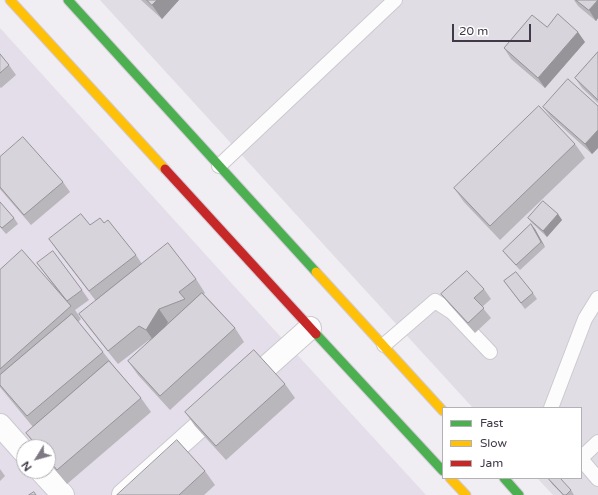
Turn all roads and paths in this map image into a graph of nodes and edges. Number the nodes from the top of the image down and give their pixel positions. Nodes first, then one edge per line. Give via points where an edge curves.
1 (10, 0) edge
2 (68, 0) edge
3 (395, 0) edge
4 (219, 166) junction
5 (598, 298) edge
6 (310, 328) junction
7 (384, 345) junction
8 (490, 352) dead end
9 (551, 407) edge
10 (442, 410) edge
11 (0, 425) edge
12 (598, 442) edge
13 (16, 443) edge
14 (582, 458) edge
15 (582, 460) edge
16 (442, 470) edge
17 (598, 478) edge
18 (48, 479) edge
19 (451, 479) edge
20 (505, 479) edge
21 (63, 495) edge
22 (123, 495) edge
23 (466, 495) edge
24 (519, 495) edge

1 - 6 main road
2 - 4 main road
3 - 4 lane
4 - 7 main road
5 - 9 lane via 585,319
6 - 16 main road
6 - 22 street
7 - 8 lane via 435,301 452,312
7 - 10 main road
11 - 13 street
12 - 14 lane
15 - 17 lane
18 - 21 street
19 - 23 main road
20 - 24 main road

